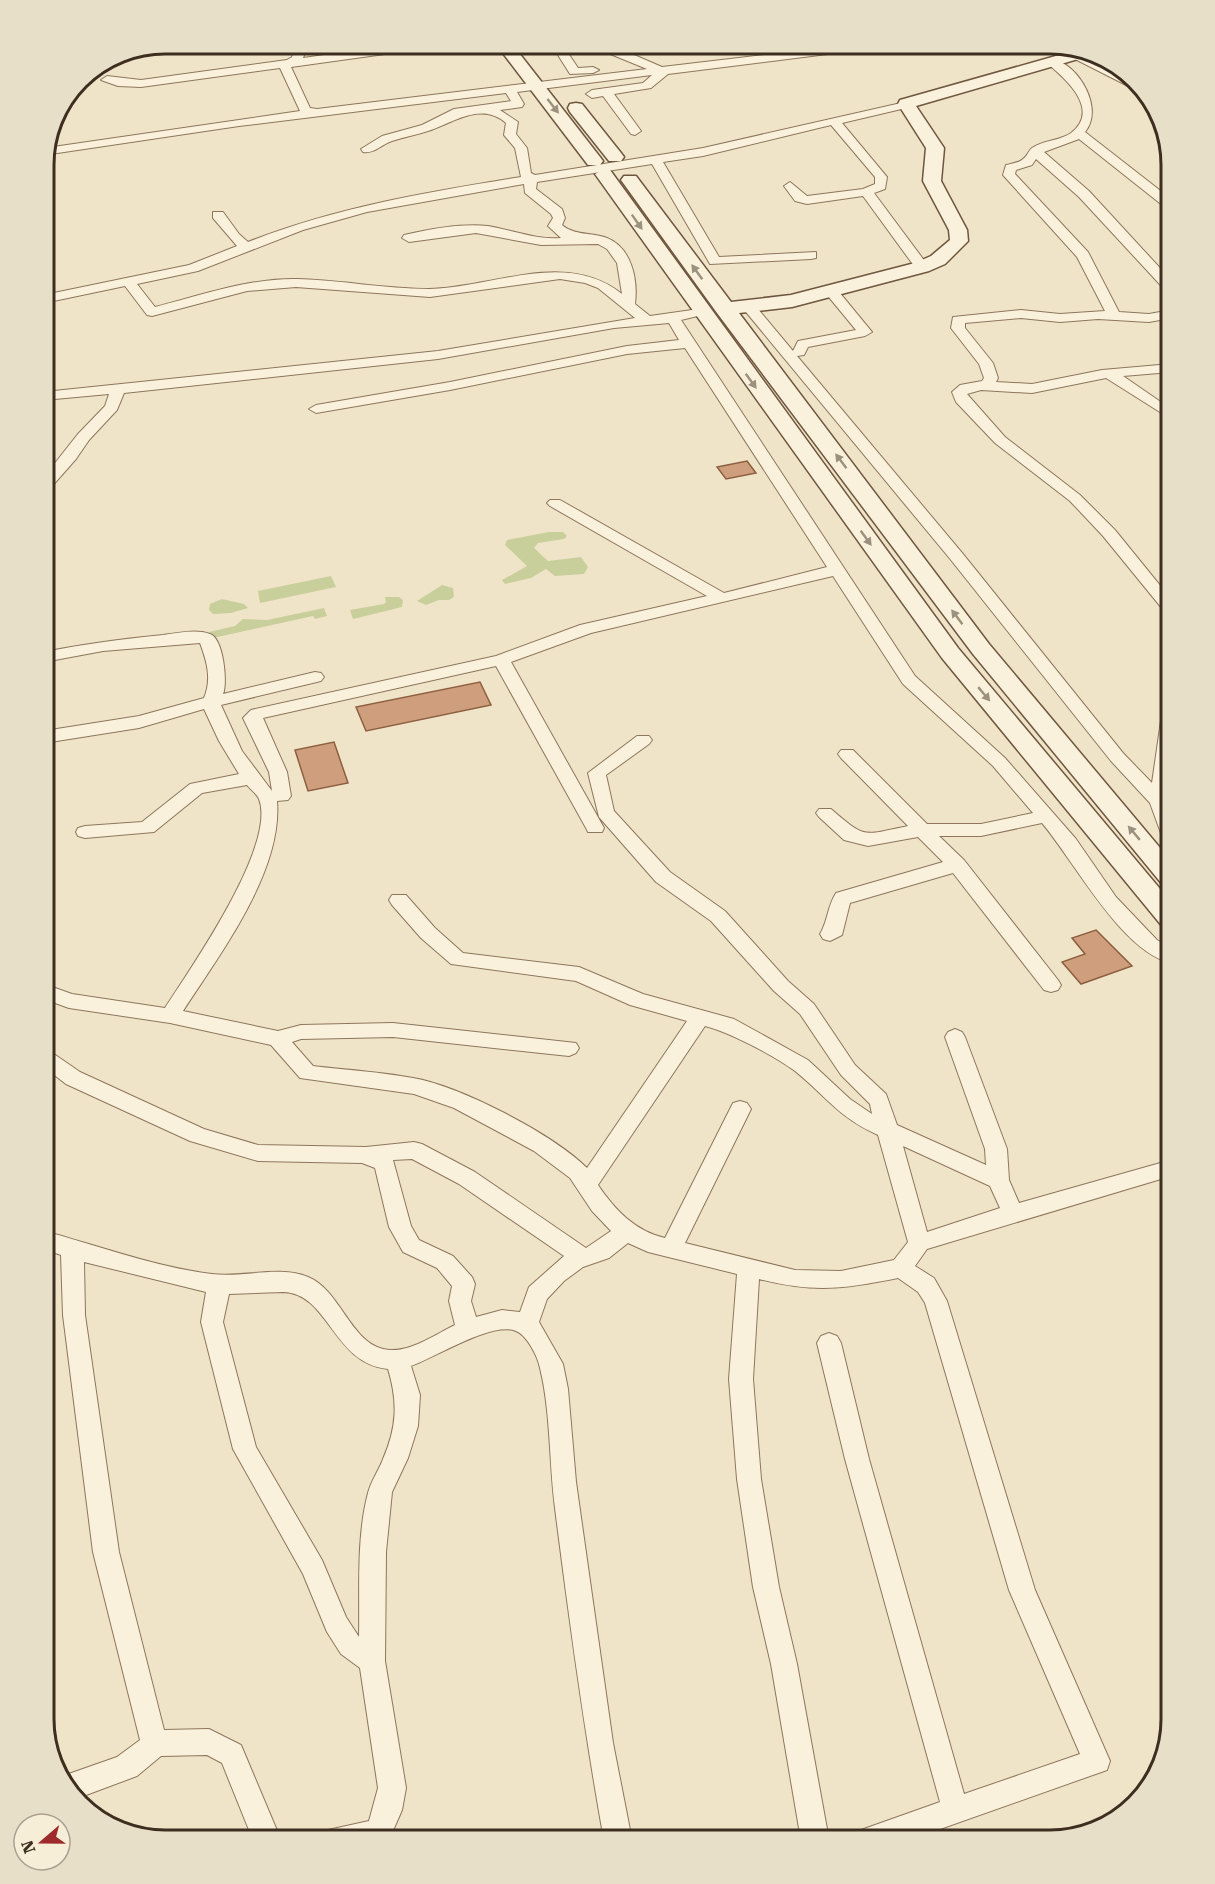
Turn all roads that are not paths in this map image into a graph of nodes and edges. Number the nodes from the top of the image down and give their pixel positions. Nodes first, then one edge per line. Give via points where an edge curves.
1 (299, 54) edge
2 (353, 54) edge
3 (512, 54) edge
4 (618, 54) edge
5 (766, 54) edge
6 (564, 55) dead end
7 (1073, 56) edge
8 (1052, 62) junction
9 (646, 64) junction
10 (717, 64) junction
11 (285, 66) junction
12 (543, 67) dead end
13 (663, 72) junction
14 (106, 80) dead end
15 (555, 83) junction
16 (537, 85) junction
17 (511, 91) junction
18 (606, 92) junction
19 (592, 94) dead end
20 (906, 105) junction
21 (458, 112) junction
22 (320, 113) junction
23 (835, 122) junction
24 (635, 131) dead end
25 (1079, 134) junction
26 (56, 144) edge
27 (85, 144) junction
28 (367, 149) dead end
29 (55, 150) edge
30 (1035, 151) junction
31 (656, 160) junction
32 (609, 166) junction
33 (531, 179) junction
34 (790, 186) dead end
35 (866, 192) junction
36 (1161, 197) edge
37 (218, 215) dead end
38 (409, 238) dead end
39 (592, 239) junction
40 (248, 248) junction
41 (811, 255) dead end
42 (922, 267) junction
43 (1161, 276) edge
44 (129, 283) junction
45 (830, 290) junction
46 (54, 297) edge
47 (628, 305) junction
48 (748, 306) junction
49 (724, 309) junction
50 (701, 311) junction
51 (1113, 316) junction
52 (1161, 316) edge
53 (673, 319) junction
54 (646, 320) junction
55 (687, 343) junction
56 (799, 352) dead end
57 (1161, 369) edge
58 (1110, 374) junction
59 (987, 386) junction
60 (117, 391) junction
61 (54, 395) edge
62 (1161, 408) edge
63 (316, 409) dead end
64 (54, 475) edge
65 (555, 503) dead end
66 (838, 568) junction
67 (1161, 596) edge
68 (720, 597) junction
69 (54, 655) edge
70 (501, 660) junction
71 (315, 677) dead end
72 (210, 702) junction
73 (54, 736) edge
74 (643, 740) dead end
75 (847, 754) dead end
76 (251, 778) junction
77 (1161, 782) edge
78 (282, 796) dead end
79 (1158, 801) junction
80 (1161, 808) edge
81 (825, 813) dead end
82 (1046, 816) junction
83 (595, 828) dead end
84 (920, 830) junction
85 (85, 832) dead end
86 (957, 865) junction
87 (1161, 865) edge
88 (399, 900) dead end
89 (1161, 906) edge
90 (830, 934) dead end
91 (1161, 950) edge
92 (1051, 985) dead end
93 (54, 995) edge
94 (170, 1016) junction
95 (700, 1017) junction
96 (954, 1037) dead end
97 (278, 1040) junction
98 (569, 1048) dead end
99 (54, 1064) edge
100 (740, 1109) dead end
101 (890, 1133) junction
102 (364, 1155) junction
103 (1161, 1171) edge
104 (998, 1180) junction
105 (586, 1186) junction
106 (1013, 1213) junction
107 (627, 1232) junction
108 (919, 1243) junction
109 (54, 1244) edge
110 (672, 1247) junction
111 (72, 1250) junction
112 (584, 1258) junction
113 (748, 1266) junction
114 (901, 1268) junction
115 (219, 1284) junction
116 (527, 1324) junction
117 (468, 1329) junction
118 (829, 1343) dead end
119 (398, 1360) junction
120 (372, 1661) junction
121 (154, 1743) junction
122 (76, 1785) edge
123 (956, 1812) junction
124 (263, 1830) edge
125 (380, 1830) edge
126 (616, 1830) edge
127 (813, 1830) edge
128 (901, 1830) edge

1 - 11 street
2 - 11 street
3 - 16 main road
4 - 9 street
5 - 10 street
6 - 9 street via 574,72
7 - 8 main road
8 - 20 main road
8 - 25 street via 1072,78 1087,102 1087,115
9 - 10 street via 706,59
9 - 13 street
10 - 13 street
11 - 14 street via 131,84
11 - 22 street via 306,111
12 - 15 main road
13 - 15 street
13 - 18 street via 647,87
15 - 16 street
15 - 32 main road
16 - 17 street
16 -> 32 main road
17 - 21 street via 518,104
17 - 22 street
18 - 19 street
18 - 24 street
20 - 23 street
20 - 42 main road via 931,138 935,148 932,181 958,230 959,242 950,252
21 - 28 street
21 - 33 street via 504,113 512,122 510,135 520,144 525,174
22 - 27 street
23 - 31 street
23 - 35 street via 881,177 881,186
25 - 30 street
25 - 36 street
26 - 27 street
27 - 29 street
30 - 43 street via 1084,194
30 - 51 street via 1028,162 1010,168 1009,175 1083,255
31 - 33 street
31 - 41 street via 716,261
49 -> 32 main road
32 -> 50 main road
33 - 39 street via 529,190 557,212 555,226 559,232
33 - 40 street via 365,209 298,227
34 - 35 street via 807,200
35 - 42 street
37 - 40 street
38 - 39 street via 461,229 549,242
39 - 47 street via 608,244 626,265 631,289
40 - 44 street via 193,268
42 - 45 main road
44 - 46 street
44 - 47 street via 152,312 257,287 296,283 430,293 560,275 595,282
45 - 48 main road via 792,301
45 - 56 street via 865,332 803,344
47 - 54 street
48 - 49 main road
48 - 79 street via 950,548 1117,757
87 -> 49 main road via 981,649
50 - 53 street
50 -> 89 main road via 950,653
51 - 52 street
51 - 59 street via 1060,318 1021,314 958,320 957,328 989,370
53 - 54 street
53 - 55 street
54 - 60 street via 440,355
55 - 63 street via 615,352
55 - 66 street
57 - 58 street
58 - 59 street via 1042,387
58 - 62 street
59 - 67 street via 963,388 959,392 961,399 1000,440 1075,498
60 - 61 street
60 - 64 street via 112,407
65 - 68 street
66 - 68 street via 806,579
66 - 82 street via 909,680 999,762
68 - 70 street via 586,629
69 - 72 street via 103,646 207,638 217,676
70 - 78 street via 257,714 252,718 278,772
70 - 83 street
71 - 72 street
72 - 73 street via 139,722
72 - 76 street via 215,719
74 - 101 street via 597,773 605,813 663,878 718,916 807,1009 848,1070 879,1100
75 - 84 street via 891,794
76 - 85 street via 196,788 147,828
76 - 94 street via 268,799 269,825 263,848 223,932
77 - 79 street
79 - 80 street
81 - 84 street via 860,839
82 - 84 street via 981,830
82 - 91 street via 1109,902 1150,945
84 - 86 street
86 - 90 street via 843,898 837,907 836,930
86 - 92 street
88 - 95 street via 458,959 579,974 637,1000
93 - 94 street via 69,1001
94 - 97 street
95 - 101 street via 727,1024 801,1065 843,1105
95 - 105 street
96 - 104 street via 996,1149
97 - 98 street via 301,1032 393,1029
97 - 105 street via 307,1073 415,1086 461,1102 542,1145 578,1172
99 - 102 street via 74,1078 198,1135 258,1153
100 - 110 street
101 - 104 street
101 - 108 street
102 - 112 street via 414,1150 467,1178
102 - 117 street via 384,1163 400,1227 411,1246 445,1262 464,1284 460,1301
103 - 106 street
104 - 106 street
105 - 107 street
106 - 108 street
107 - 110 street via 648,1243
107 - 112 street via 601,1252
108 - 114 street
109 - 111 street
110 - 113 street
111 - 115 street
111 - 121 street via 74,1315 106,1552
112 - 116 street via 556,1275 537,1294
113 - 114 street via 795,1278 841,1280
113 - 127 street via 741,1379 749,1479 765,1587 784,1664
114 - 123 street via 926,1285 936,1301 1022,1590 1097,1761
115 - 119 street via 302,1284 362,1349 376,1360
115 - 120 street via 212,1322 245,1449 313,1568 336,1624 350,1645
116 - 117 street via 501,1321
116 - 126 street via 551,1364 556,1389 581,1610
117 - 119 street
118 - 123 street via 856,1459
119 - 120 street via 408,1395 406,1426 380,1492 375,1520
120 - 125 street via 392,1788
121 - 122 street via 148,1753 110,1774
121 - 124 street via 209,1742 232,1754
123 - 128 street

